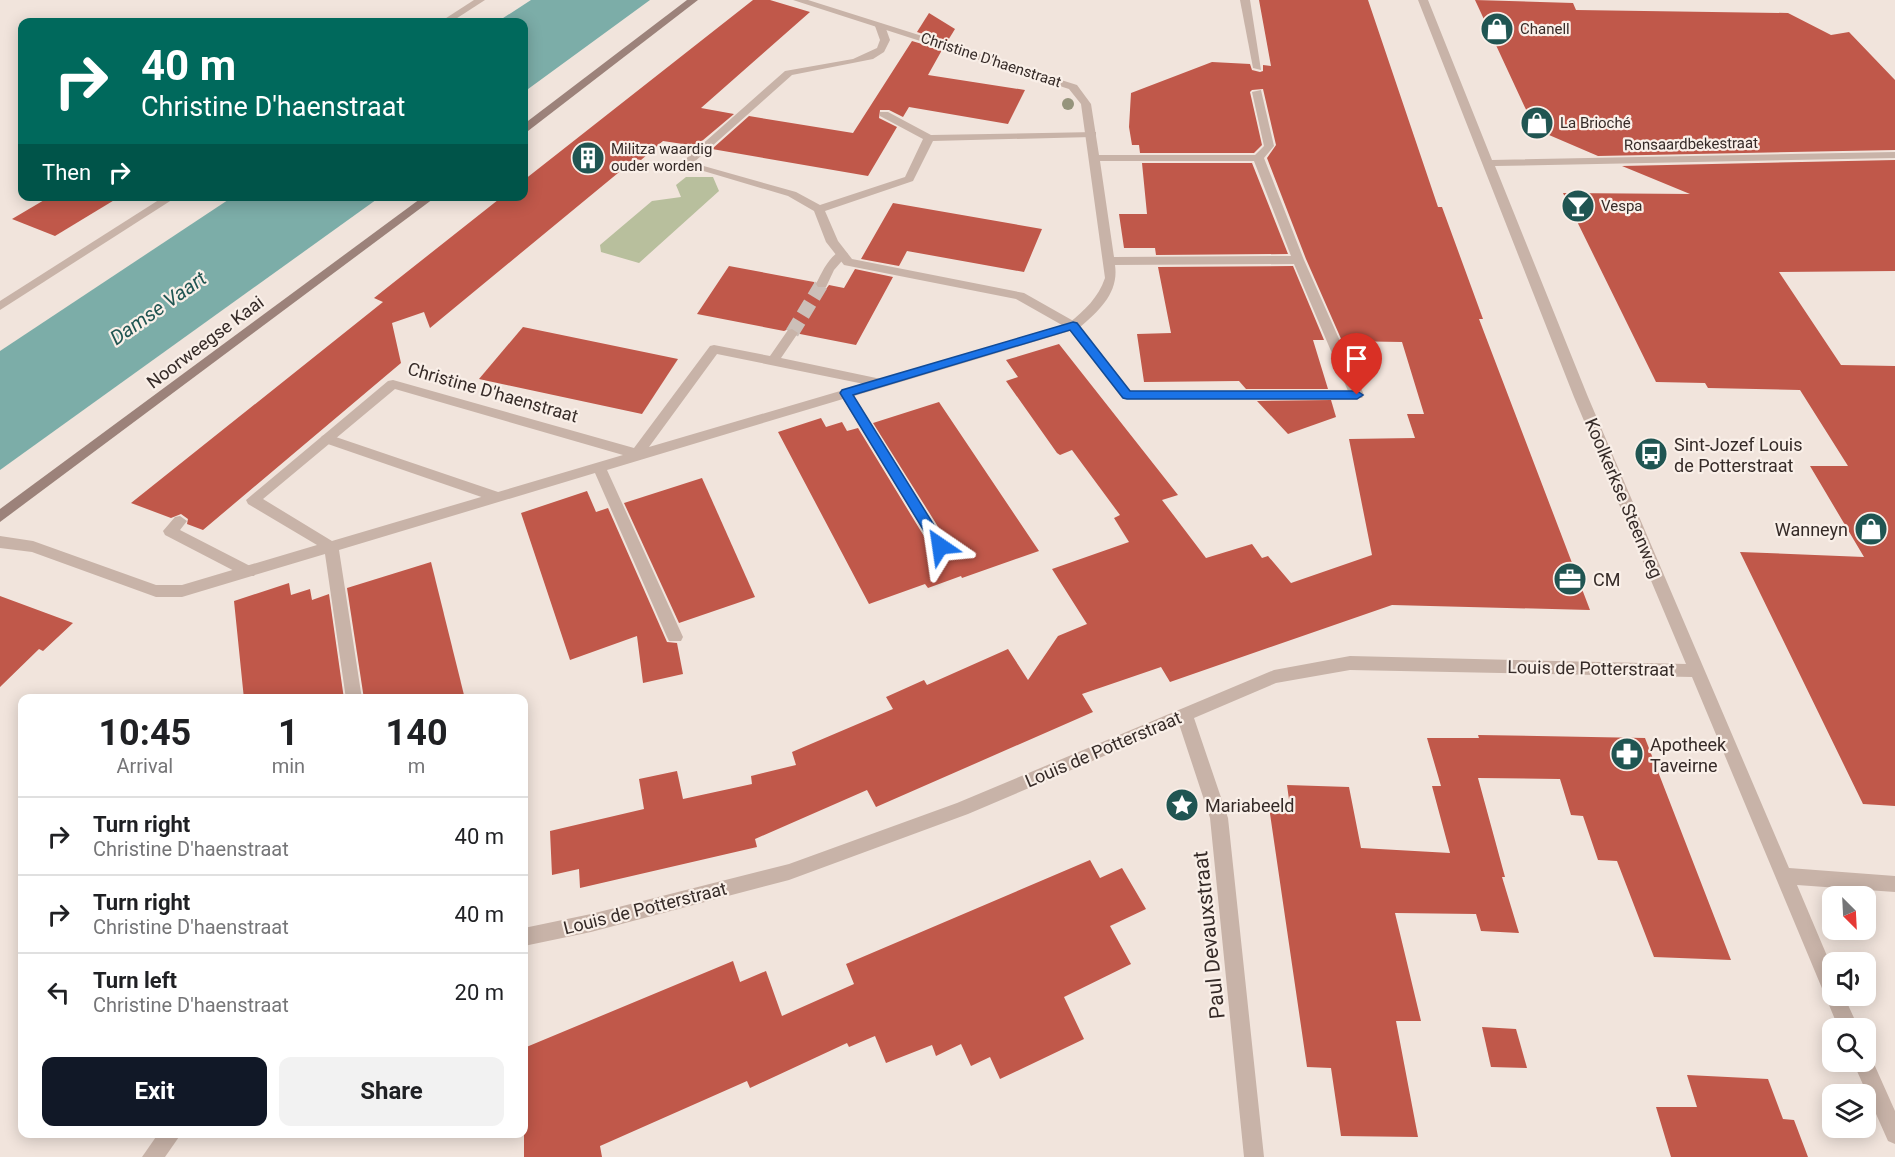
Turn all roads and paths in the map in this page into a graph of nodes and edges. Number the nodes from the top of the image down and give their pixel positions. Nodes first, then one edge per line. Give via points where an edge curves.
1 (480, 0) edge
2 (693, 0) edge
3 (798, 0) edge
4 (1245, 0) edge
5 (1423, 0) edge
6 (451, 18) edge
7 (880, 26) junction
8 (1258, 68) dead end
9 (1257, 92) dead end
10 (884, 114) dead end
11 (528, 126) edge
12 (1092, 134) junction
13 (929, 138) junction
14 (1895, 155) edge
15 (1094, 158) junction
16 (1258, 158) junction
17 (1488, 163) junction
18 (165, 201) edge
19 (425, 201) edge
20 (819, 209) junction
21 (842, 254) junction
22 (1298, 260) junction
23 (1108, 261) junction
24 (822, 284) tunnel mouth
25 (0, 306) edge
26 (1073, 326) junction
27 (792, 333) tunnel mouth
28 (773, 361) junction
29 (880, 382) junction
30 (846, 393) junction
31 (327, 439) junction
32 (637, 454) junction
33 (599, 467) junction
34 (496, 497) junction
35 (0, 517) edge
36 (180, 521) dead end
37 (0, 542) edge
38 (940, 546) dead end
39 (331, 548) junction
40 (249, 572) junction
41 (675, 637) dead end
42 (1698, 671) junction
43 (353, 694) edge
44 (1185, 714) junction
45 (1782, 876) junction
46 (1895, 884) edge
47 (528, 936) edge
48 (1822, 967) edge
49 (1867, 1072) edge
50 (1895, 1134) edge
51 (168, 1138) edge
52 (152, 1157) edge
53 (1254, 1157) edge

1 - 6 street
2 - 11 main road
3 - 7 street, Christine D'haenstraat
4 - 8 street
5 - 17 street, Koolkerkse Steenweg
7 - 12 street, Christine D'haenstraat via 1073,87 1086,104
7 - 20 street via 886,43 878,52 835,65 792,70 685,164 792,194
9 - 16 street via 1269,146
10 - 13 street
12 - 13 street
12 - 15 street, Christine D'haenstraat
13 - 20 street via 909,179
14 - 17 street, Ronsaardbekestraat
15 - 16 street
15 - 23 street, Christine D'haenstraat
16 - 22 street
17 - 42 street, Koolkerkse Steenweg via 1581,397
18 - 25 street
19 - 35 main road, Noorweegse Kaai
20 - 21 street via 832,242
21 - 24 street
21 - 26 street via 848,262 1020,296
22 - 23 street
22 - 26 street via 1357,395 1127,395
23 - 26 street, Christine D'haenstraat via 1111,278 1107,291
26 - 29 street, Christine D'haenstraat
27 - 28 street
28 - 29 street, Christine D'haenstraat
28 - 32 street, Christine D'haenstraat via 714,349
29 - 30 street, Christine D'haenstraat
30 - 32 street, Christine D'haenstraat
30 - 38 street
31 - 32 street, Christine D'haenstraat via 393,384
31 - 34 street
31 - 39 street, Christine D'haenstraat via 253,500
32 - 33 street, Christine D'haenstraat
33 - 34 street, Christine D'haenstraat
33 - 41 street
34 - 39 street, Christine D'haenstraat
36 - 40 street via 170,531
37 - 40 street, Christine D'haenstraat via 33,547 156,591 182,591
39 - 40 street, Christine D'haenstraat
39 - 43 street
42 - 44 street, Louis de Potterstraat via 1350,663 1274,677
42 - 45 street, Koolkerkse Steenweg
44 - 47 street, Louis de Potterstraat via 962,809 789,872
44 - 53 street, Paul Devauxstraat via 1219,818
45 - 46 street
45 - 48 street, Koolkerkse Steenweg
49 - 50 street
51 - 52 street

